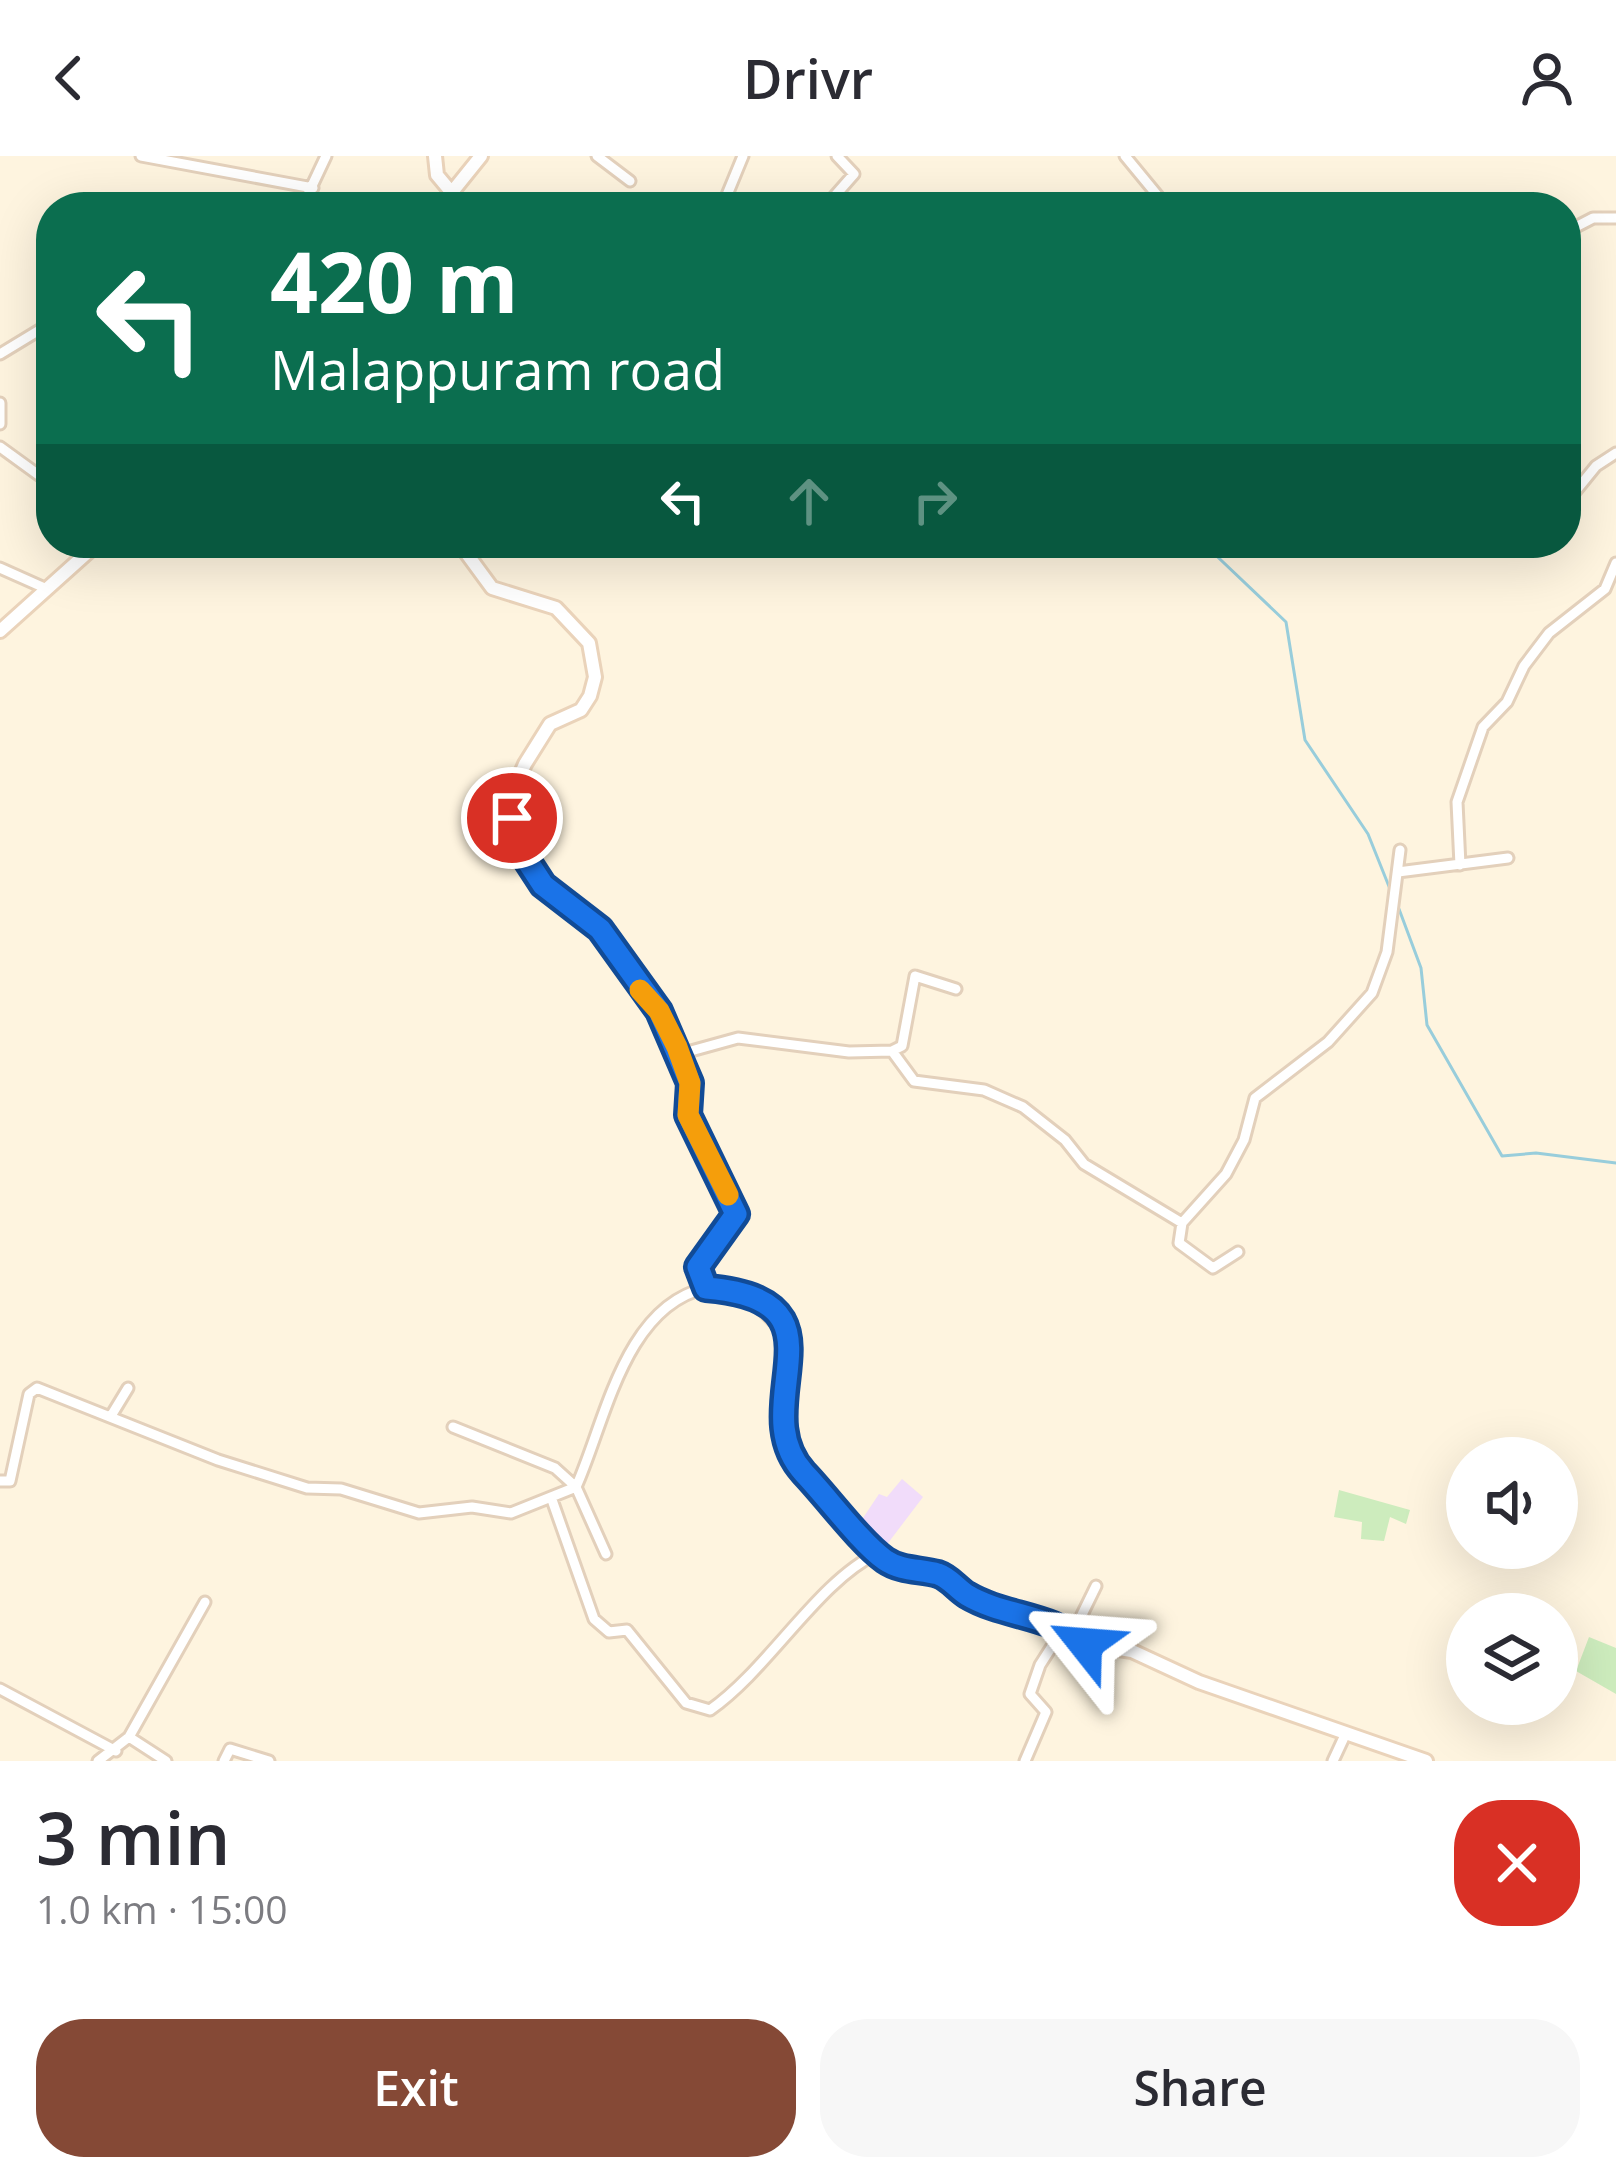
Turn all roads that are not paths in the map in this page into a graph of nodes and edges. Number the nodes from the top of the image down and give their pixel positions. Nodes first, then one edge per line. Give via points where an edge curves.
1 (141, 156) edge
2 (326, 156) edge
3 (435, 156) edge
4 (481, 156) edge
5 (597, 156) edge
6 (743, 156) edge
7 (837, 156) edge
8 (1125, 156) edge
9 (209, 162) edge
10 (630, 182) dead end
11 (314, 188) junction
12 (311, 192) edge
13 (451, 192) edge
14 (453, 192) edge
15 (728, 192) edge
16 (838, 192) edge
17 (1155, 192) edge
18 (1616, 218) edge
19 (1581, 224) edge
20 (36, 332) edge
21 (0, 354) edge
22 (0, 403) edge
23 (0, 424) edge
24 (0, 447) edge
25 (1616, 454) edge
26 (36, 473) edge
27 (1581, 484) edge
28 (81, 558) edge
29 (470, 558) edge
30 (1616, 563) edge
31 (0, 568) edge
32 (47, 589) junction
33 (4, 622) edge
34 (1400, 850) dead end
35 (1508, 858) dead end
36 (1460, 865) junction
37 (1398, 872) junction
38 (956, 989) dead end
39 (892, 1051) junction
40 (680, 1054) junction
41 (1182, 1223) junction
42 (1238, 1252) dead end
43 (706, 1288) junction
44 (128, 1388) dead end
45 (111, 1416) junction
46 (453, 1427) dead end
47 (0, 1481) edge
48 (576, 1487) junction
49 (551, 1497) junction
50 (878, 1553) junction
51 (607, 1554) dead end
52 (1096, 1586) dead end
53 (205, 1602) dead end
54 (1068, 1631) junction
55 (0, 1689) edge
56 (1346, 1733) junction
57 (129, 1737) junction
58 (116, 1751) junction
59 (98, 1761) edge
60 (166, 1761) edge
61 (224, 1761) edge
62 (269, 1761) edge
63 (1024, 1761) edge
64 (1333, 1761) edge
65 (1426, 1761) edge

1 - 9 street
2 - 11 street
3 - 13 street via 437,176
4 - 14 street
5 - 10 street
6 - 15 street
7 - 16 street via 854,174
8 - 17 street
9 - 11 street
11 - 12 street
18 - 19 street
20 - 21 street
22 - 23 street
24 - 26 street
25 - 27 street
28 - 32 street
29 - 40 street via 492,588 556,608 589,643 590,696 581,710 550,724 525,764 513,839 543,885 600,929
30 - 36 street via 1605,589 1549,633 1483,727 1457,802
31 - 32 street
32 - 33 street
34 - 37 street
35 - 36 street
36 - 37 street
37 - 41 street via 1387,952 1372,993 1328,1042 1256,1098 1226,1174
38 - 39 street via 915,976 902,1046
39 - 40 street via 738,1038
39 - 41 street via 914,1081 984,1090 1023,1107 1084,1163
40 - 43 street via 690,1083 688,1115 736,1214 698,1267
41 - 42 street via 1178,1243 1213,1268
43 - 48 street via 659,1317 629,1354
43 - 50 street via 763,1303 785,1325 793,1349 781,1411 792,1457
44 - 45 street
45 - 47 street via 37,1388 29,1394 10,1481
45 - 49 street via 307,1488 341,1489 418,1513 512,1513
46 - 48 street via 556,1468
48 - 49 street
48 - 51 street
49 - 50 street via 594,1619 609,1632 627,1630 686,1703 710,1710
50 - 54 street
52 - 54 street
53 - 57 street
54 - 56 street via 1085,1644 1132,1651
54 - 63 street via 1040,1665 1030,1694 1046,1712
55 - 58 street
56 - 64 street
56 - 65 street
57 - 58 street
57 - 60 street
58 - 59 street
61 - 62 street via 230,1749

